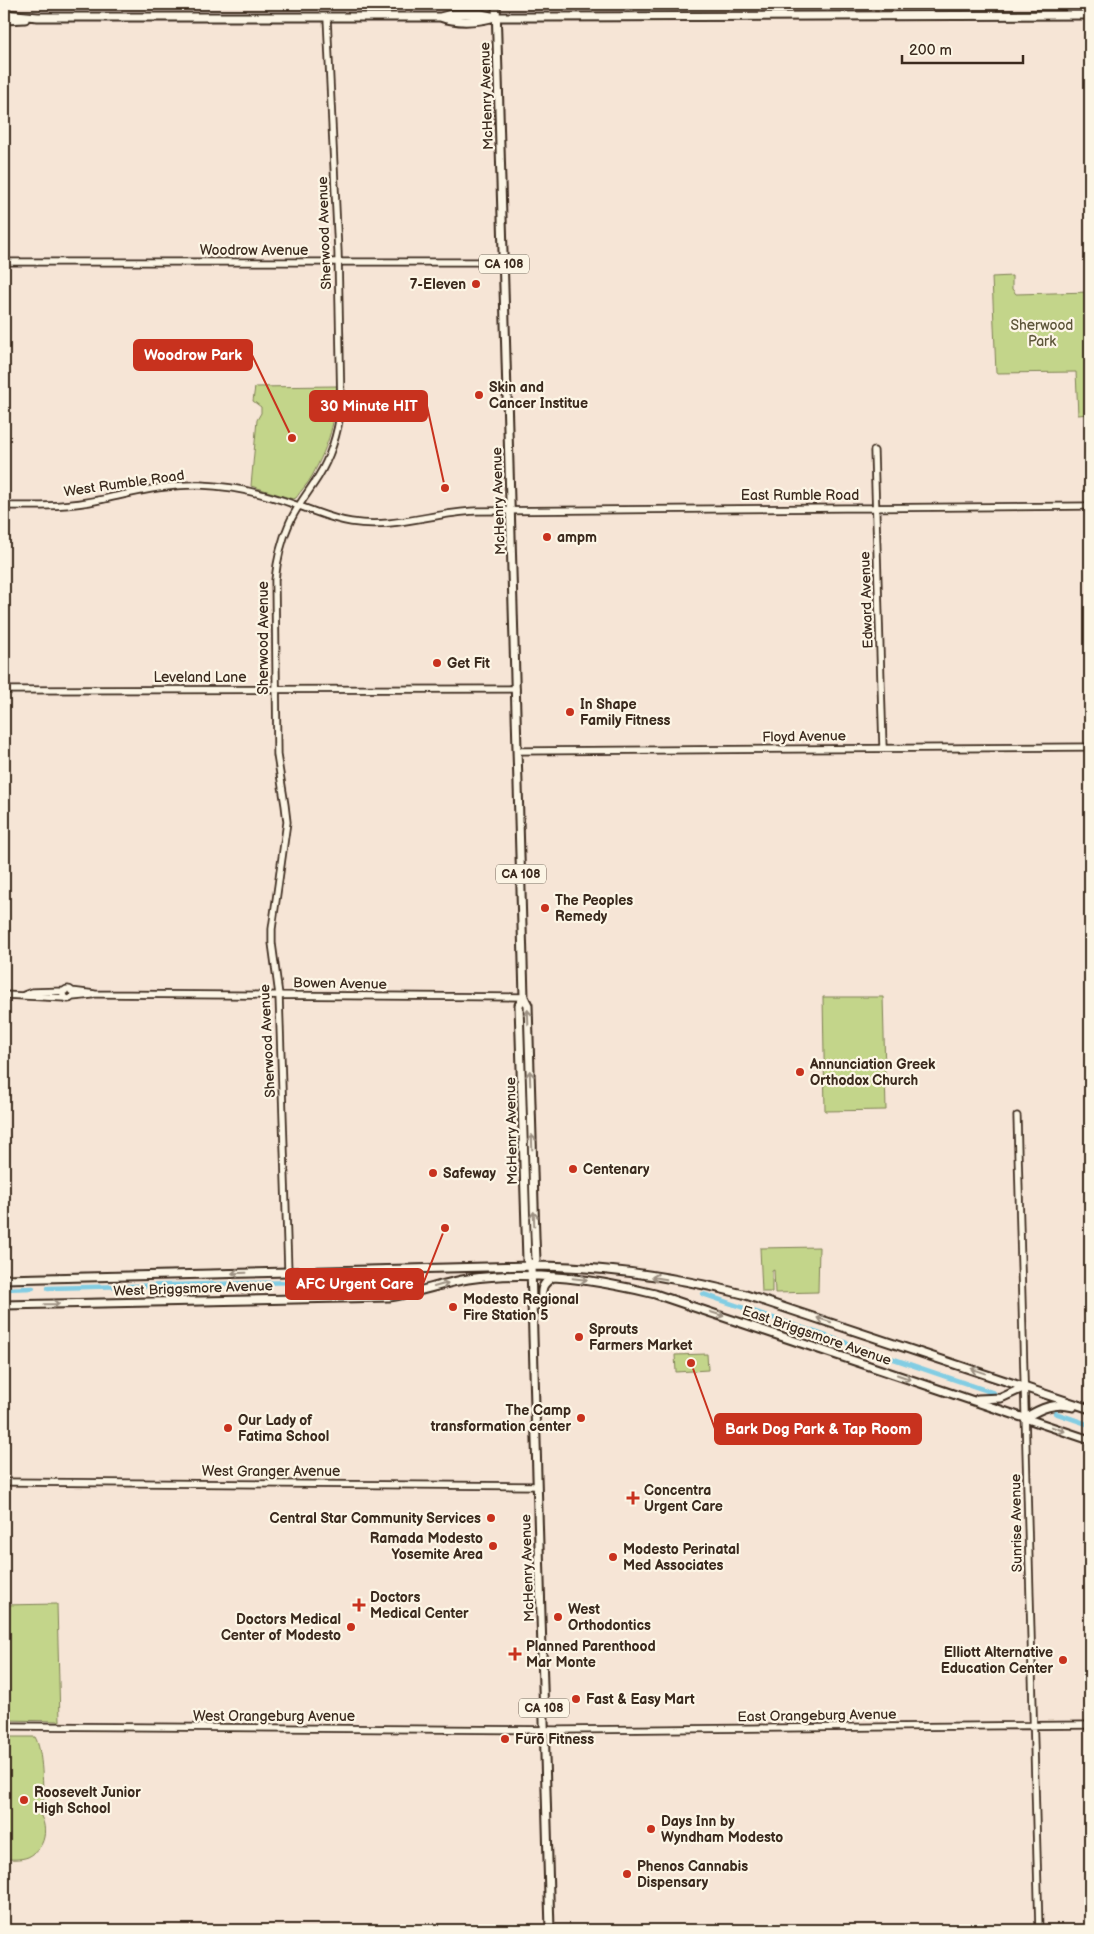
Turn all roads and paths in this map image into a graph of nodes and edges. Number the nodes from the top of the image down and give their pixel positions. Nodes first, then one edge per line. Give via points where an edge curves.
1 (496, 4) edge
2 (4, 14) edge
3 (1090, 15) edge
4 (38, 17) junction
5 (496, 17) junction
6 (328, 18) junction
7 (4, 20) edge
8 (4, 262) edge
9 (338, 262) junction
10 (504, 262) junction
11 (874, 451) dead end
12 (4, 506) edge
13 (298, 506) junction
14 (1090, 506) edge
15 (875, 508) junction
16 (511, 511) junction
17 (516, 689) junction
18 (4, 690) edge
19 (275, 690) junction
20 (1090, 746) edge
21 (883, 748) junction
22 (518, 751) junction
23 (4, 995) edge
24 (279, 995) junction
25 (524, 997) junction
26 (1017, 1116) dead end
27 (531, 1266) junction
28 (288, 1271) junction
29 (531, 1276) junction
30 (553, 1277) junction
31 (4, 1279) edge
32 (4, 1305) edge
33 (532, 1308) junction
34 (1025, 1387) junction
35 (955, 1394) junction
36 (1090, 1411) edge
37 (1025, 1418) junction
38 (1090, 1440) edge
39 (4, 1482) edge
40 (537, 1486) junction
41 (1090, 1725) edge
42 (4, 1726) edge
43 (1034, 1726) junction
44 (544, 1730) junction
45 (550, 1930) edge
46 (1039, 1930) edge

1 - 5 main road, McHenry Avenue / CA 108
2 - 4 main road
3 - 5 main road
4 - 6 main road
4 - 7 main road
5 - 6 main road via 478,21 452,21 440,17
5 - 10 main road, McHenry Avenue / CA 108
6 - 9 street, Sherwood Avenue
8 - 9 street, Woodrow Avenue
9 - 10 street, Woodrow Avenue
9 - 13 street, Sherwood Avenue via 342,395 339,420 329,456
10 - 16 main road, McHenry Avenue / CA 108
11 - 15 street, Edward Avenue
12 - 13 street, West Rumble Road via 78,503 151,488 202,485 245,491
13 - 16 street, West Rumble Road via 340,520 380,524 458,512
13 - 19 street, Sherwood Avenue via 284,535 276,565
14 - 15 street, East Rumble Road
15 - 16 street, East Rumble Road
15 - 21 street, Edward Avenue
16 - 17 main road, McHenry Avenue / CA 108
17 - 19 street, Leveland Lane
17 - 22 main road, McHenry Avenue / CA 108
18 - 19 street, Leveland Lane
19 - 24 street, Sherwood Avenue via 276,755 286,813 272,929
20 - 21 street, Floyd Avenue
21 - 22 street, Floyd Avenue
22 - 25 main road, McHenry Avenue / CA 108
23 - 24 street, Bowen Avenue
24 - 25 street, Bowen Avenue
24 - 28 street, Sherwood Avenue
25 - 27 main road, McHenry Avenue / CA 108 via 519,1005 527,1260
26 - 34 street, Sunrise Avenue
27 - 28 main road, West Briggsmore Avenue
27 - 29 main road, McHenry Avenue / CA 108
34 -> 27 main road, East Briggsmore Avenue via 708,1285 607,1270
28 -> 31 main road, West Briggsmore Avenue
29 - 30 main road, East Briggsmore Avenue
32 -> 29 main road, West Briggsmore Avenue via 389,1297 466,1279
29 - 33 main road, McHenry Avenue / CA 108
30 - 33 main road via 544,1283 542,1301
30 -> 35 main road, East Briggsmore Avenue via 598,1281 654,1294
33 - 40 main road, McHenry Avenue / CA 108
34 - 35 main road via 1001,1398 980,1400
34 - 36 main road, East Briggsmore Avenue
34 - 37 street, Sunrise Avenue
35 - 37 main road, East Briggsmore Avenue
36 - 37 main road via 1060,1405 1041,1408
37 -> 38 main road, East Briggsmore Avenue
37 - 43 street, Sunrise Avenue
39 - 40 street, West Granger Avenue
40 - 44 main road, McHenry Avenue / CA 108
41 - 43 street, East Orangeburg Avenue
42 - 44 street, West Orangeburg Avenue
43 - 44 street, East Orangeburg Avenue
43 - 46 street, Sunrise Avenue
44 - 45 main road, McHenry Avenue / CA 108

